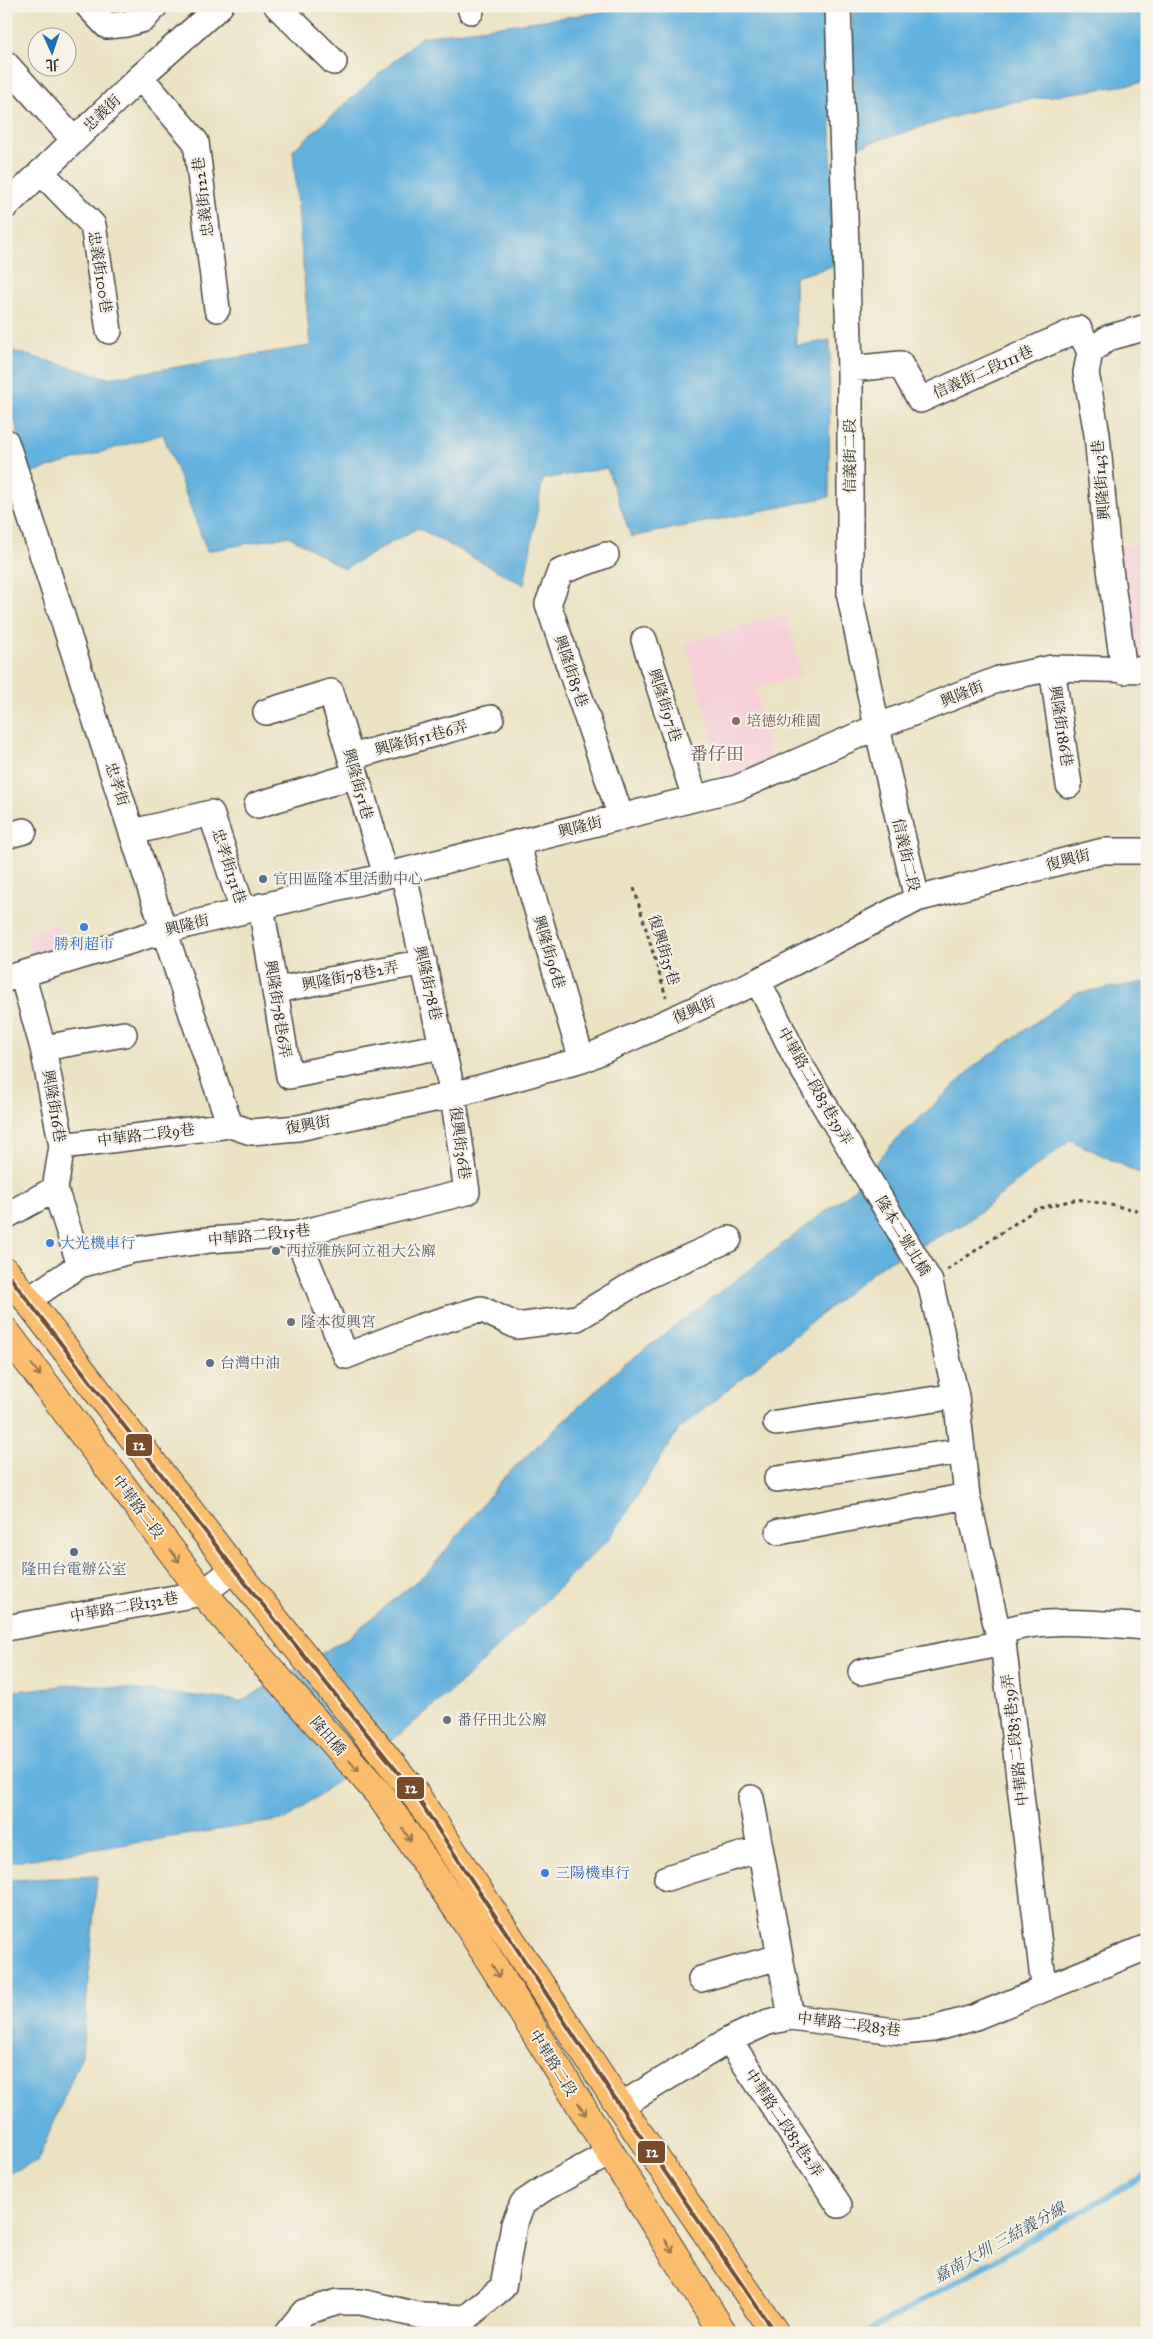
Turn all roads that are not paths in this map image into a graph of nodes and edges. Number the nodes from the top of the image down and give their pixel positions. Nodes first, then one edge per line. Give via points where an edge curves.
1 (88, 6) edge
2 (155, 6) edge
3 (220, 6) edge
4 (277, 6) edge
5 (838, 6) edge
6 (334, 62) dead end
7 (6, 64) edge
8 (140, 77) junction
9 (74, 140) junction
10 (41, 172) junction
11 (6, 206) edge
12 (217, 309) dead end
13 (1147, 327) edge
14 (109, 331) dead end
15 (1090, 352) junction
16 (850, 369) junction
17 (6, 442) edge
18 (15, 498) edge
19 (606, 555) dead end
20 (644, 640) dead end
21 (1052, 668) junction
22 (1135, 670) edge
23 (266, 712) dead end
24 (491, 718) dead end
25 (877, 727) junction
26 (353, 766) junction
27 (1069, 785) dead end
28 (695, 798) junction
29 (257, 805) dead end
30 (621, 817) junction
31 (133, 832) junction
32 (517, 843) junction
33 (1147, 851) edge
34 (394, 873) junction
35 (917, 900) junction
36 (252, 909) junction
37 (162, 931) junction
38 (424, 962) junction
39 (14, 976) edge
40 (758, 981) junction
41 (276, 990) junction
42 (124, 1034) dead end
43 (442, 1046) junction
44 (43, 1048) junction
45 (582, 1060) junction
46 (453, 1095) junction
47 (230, 1125) junction
48 (62, 1146) junction
49 (55, 1189) junction
50 (876, 1190) joint
51 (467, 1192) joint
52 (6, 1216) edge
53 (296, 1234) junction
54 (729, 1239) dead end
55 (80, 1265) junction
56 (6, 1272) edge
57 (930, 1282) joint
58 (28, 1300) junction
59 (7, 1335) edge
60 (956, 1396) junction
61 (776, 1423) dead end
62 (962, 1450) junction
63 (777, 1479) dead end
64 (968, 1496) junction
65 (779, 1532) dead end
66 (234, 1569) junction
67 (203, 1593) junction
68 (1147, 1627) edge
69 (6, 1628) edge
70 (1001, 1638) junction
71 (861, 1672) dead end
72 (276, 1677) joint
73 (380, 1795) joint
74 (751, 1798) dead end
75 (760, 1849) junction
76 (667, 1878) dead end
77 (1147, 1947) edge
78 (779, 1957) junction
79 (701, 1979) dead end
80 (1044, 1987) junction
81 (791, 2017) junction
82 (729, 2040) junction
83 (620, 2106) junction
84 (610, 2153) junction
85 (839, 2205) dead end
86 (287, 2333) edge
87 (723, 2333) edge
88 (775, 2333) edge

1 - 2 street via 107,26 144,19
3 - 8 street, 忠義街
4 - 6 street
5 - 16 street, 信義街二段
7 - 9 street
8 - 9 street, 忠義街
8 - 12 street, 忠義街122巷 via 196,142
9 - 10 street, 忠義街
10 - 11 street, 忠義街
10 - 14 street, 忠義街100巷 via 93,225
13 - 15 street via 1108,338
15 - 16 street, 信義街二段111巷 via 1079,329 920,400 900,364
15 - 22 street, 興隆街143巷 via 1086,373 1097,434 1107,547
16 - 25 street, 信義街二段 via 850,597
17 - 18 street, 忠孝街
18 - 31 street, 忠孝街
19 - 30 street, 興隆街85巷 via 560,572 548,604
20 - 28 street, 興隆街97巷
21 - 22 street, 興隆街
21 - 25 street, 興隆街 via 999,679
21 - 27 street, 興隆街186巷
23 - 26 street, 興隆街51巷 via 332,692
24 - 26 street, 興隆街51巷6弄
25 - 28 street, 興隆街 via 737,788
25 - 35 street, 信義街二段
26 - 29 street, 興隆街51巷6弄
26 - 34 street, 興隆街51巷
28 - 30 street, 興隆街
30 - 32 street, 興隆街
31 - 36 street, 忠孝街131巷 via 212,813
31 - 37 street, 忠孝街
32 - 34 street, 興隆街
32 - 45 street, 興隆街96巷
33 - 35 street, 復興街 via 1103,851
34 - 36 street, 興隆街
34 - 38 street, 興隆街78巷
35 - 40 street, 復興街
36 - 37 street, 興隆街
36 - 41 street, 興隆街78巷6弄
37 - 39 street, 興隆街
37 - 47 street, 忠孝街
38 - 41 street, 興隆街78巷2弄
38 - 43 street, 興隆街78巷
39 - 44 street, 興隆街16巷
40 - 45 street, 復興街
40 - 50 street, 中華路二段83巷39弄 via 795,1056
41 - 43 street, 興隆街78巷6弄 via 289,1076
42 - 44 street
43 - 46 street, 興隆街78巷
44 - 48 street, 興隆街16巷
45 - 46 street, 復興街
46 - 47 street, 復興街 via 298,1128 251,1132
46 - 51 street, 復興街36巷
47 - 48 street, 中華路二段9巷
48 - 49 street, 興隆街16巷
49 - 52 street
49 - 55 street, 興隆街16巷
50 - 57 street, 隆本二號北橋
51 - 53 street, 中華路二段15巷
53 - 54 street via 346,1356 420,1327 481,1309 517,1326 577,1318 648,1276
53 - 55 street, 中華路二段15巷 via 209,1240 133,1250
55 - 58 street
56 - 58 main road
57 - 60 street, 中華路二段83巷39弄
58 - 66 main road
59 -> 67 main road, 中華路二段
60 - 61 street
60 - 62 street, 中華路二段83巷39弄
62 - 63 street
62 - 64 street, 中華路二段83巷39弄
64 - 65 street
64 - 70 street, 中華路二段83巷39弄
66 - 67 street, 中華路二段132巷
66 - 83 main road, 隆田橋 via 413,1791
67 - 69 street, 中華路二段132巷
67 - 72 main road, 中華路二段
68 - 70 street via 1093,1623 1017,1626
70 - 71 street
70 - 80 street, 中華路二段83巷39弄
72 -> 73 main road, 隆田橋
73 -> 84 main road, 中華路二段 via 466,1922
74 - 75 street
75 - 76 street
75 - 78 street
77 - 80 street, 中華路二段83巷
78 - 79 street
78 - 81 street
80 - 81 street, 中華路二段83巷 via 973,2018 933,2029 902,2032
81 - 82 street, 中華路二段83巷 via 768,2022
82 - 83 street, 中華路二段83巷
82 - 85 street, 中華路二段83巷2弄
83 - 88 main road
84 - 86 street via 523,2203 514,2224 503,2287 466,2318 422,2316 361,2302 338,2302 304,2312
84 -> 87 main road, 中華路二段

